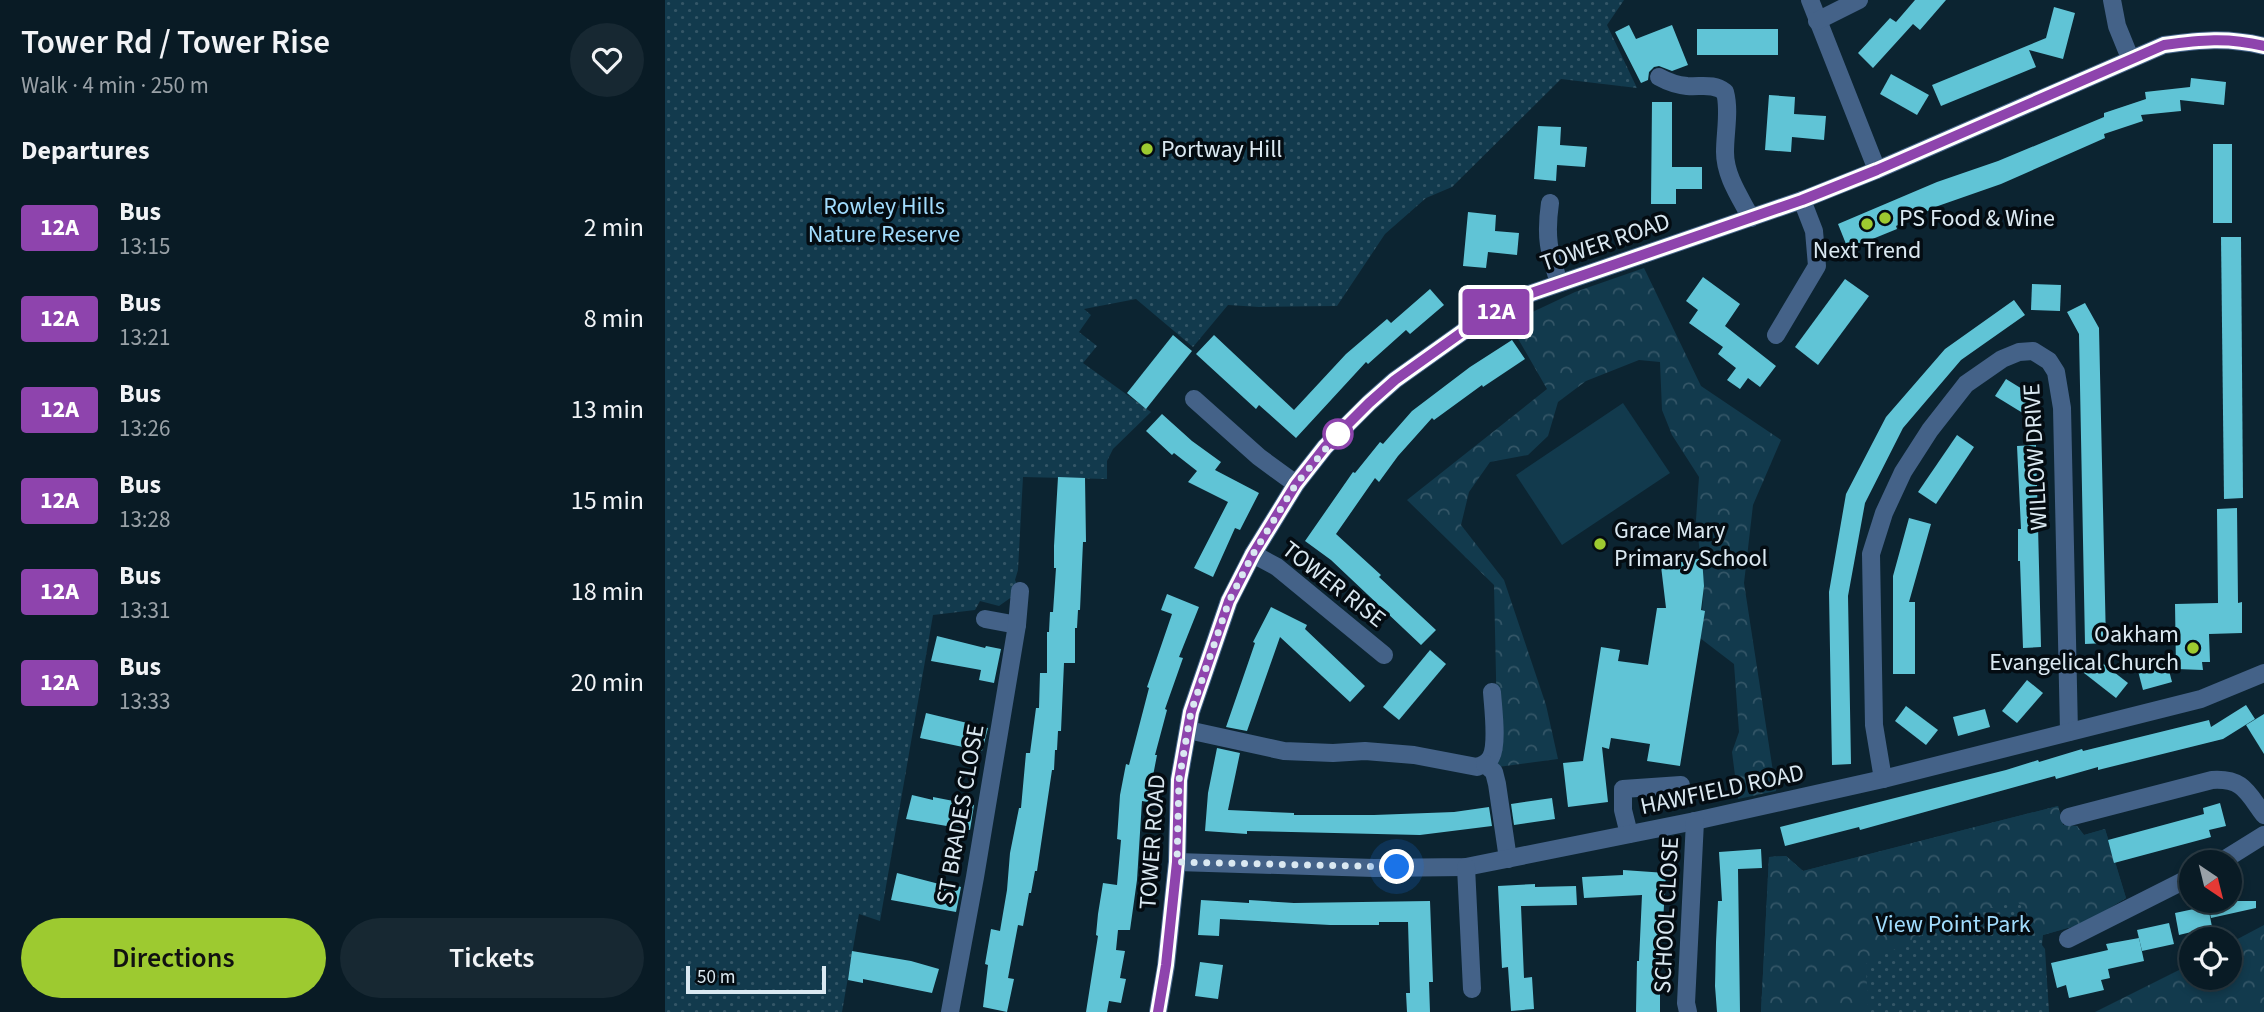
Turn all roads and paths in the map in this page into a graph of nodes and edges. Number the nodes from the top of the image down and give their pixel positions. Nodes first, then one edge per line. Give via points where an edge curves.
1 (1810, 0) edge
2 (1859, 0) edge
3 (2112, 0) edge
4 (1817, 21) junction
5 (2264, 46) edge
6 (2130, 58) junction
7 (1659, 77) dead end
8 (1877, 170) junction
9 (1802, 200) junction
10 (1550, 203) dead end
11 (1751, 218) junction
12 (1559, 283) junction
13 (1776, 335) dead end
14 (1194, 399) dead end
15 (1296, 484) junction
16 (1253, 554) junction
17 (1020, 590) dead end
18 (985, 618) dead end
19 (1017, 625) junction
20 (1384, 655) dead end
21 (2264, 673) edge
22 (1492, 692) dead end
23 (1188, 730) junction
24 (2069, 733) junction
25 (1485, 764) junction
26 (1883, 779) junction
27 (1681, 785) dead end
28 (2264, 815) edge
29 (2069, 817) dead end
30 (1695, 821) junction
31 (1629, 834) junction
32 (2264, 835) edge
33 (2240, 850) edge
34 (1508, 859) junction
35 (1177, 862) junction
36 (1466, 867) junction
37 (2179, 883) edge
38 (2069, 939) dead end
39 (1472, 989) dead end
40 (950, 1012) edge
41 (1158, 1012) edge
42 (1688, 1012) edge

1 - 4 street
2 - 4 street
3 - 6 street
4 - 8 street
5 - 6 street, TOWER ROAD via 2208,38 2164,45
6 - 8 street, TOWER ROAD
7 - 11 street via 1685,86 1717,86 1725,92 1729,176
8 - 9 street, TOWER ROAD
9 - 11 street, TOWER ROAD
9 - 13 street via 1814,231 1817,266
10 - 12 street via 1548,249
11 - 12 street, TOWER ROAD
12 - 15 street, TOWER ROAD via 1523,296 1468,328 1395,380 1325,447
14 - 15 street
15 - 16 street, TOWER ROAD
16 - 20 street, TOWER RISE via 1276,567
16 - 23 street, TOWER ROAD via 1229,601
17 - 19 street, ST BRADES CLOSE
18 - 19 street
19 - 40 street, ST BRADES CLOSE
21 - 24 street, HAWFIELD ROAD via 2201,699
22 - 25 street via 1494,745
23 - 25 street via 1284,751 1365,751 1477,767
23 - 35 street, TOWER ROAD via 1179,780
24 - 26 street, HAWFIELD ROAD
24 - 26 street, WILLOW DRIVE via 2061,408 2056,372 2049,361 2032,351 2018,352 1966,384 1930,430 1903,472 1871,554 1874,725
25 - 34 street via 1494,772 1497,784
26 - 30 street, HAWFIELD ROAD
27 - 31 street via 1623,789
28 - 29 street via 2238,782 2228,779 2212,780 2093,819
30 - 31 street, HAWFIELD ROAD
30 - 42 street, SCHOOL CLOSE
31 - 34 street, HAWFIELD ROAD
32 - 33 street
34 - 36 street, HAWFIELD ROAD
35 - 36 street, HAWFIELD ROAD
35 - 41 street, TOWER ROAD
36 - 39 street
37 - 38 street

